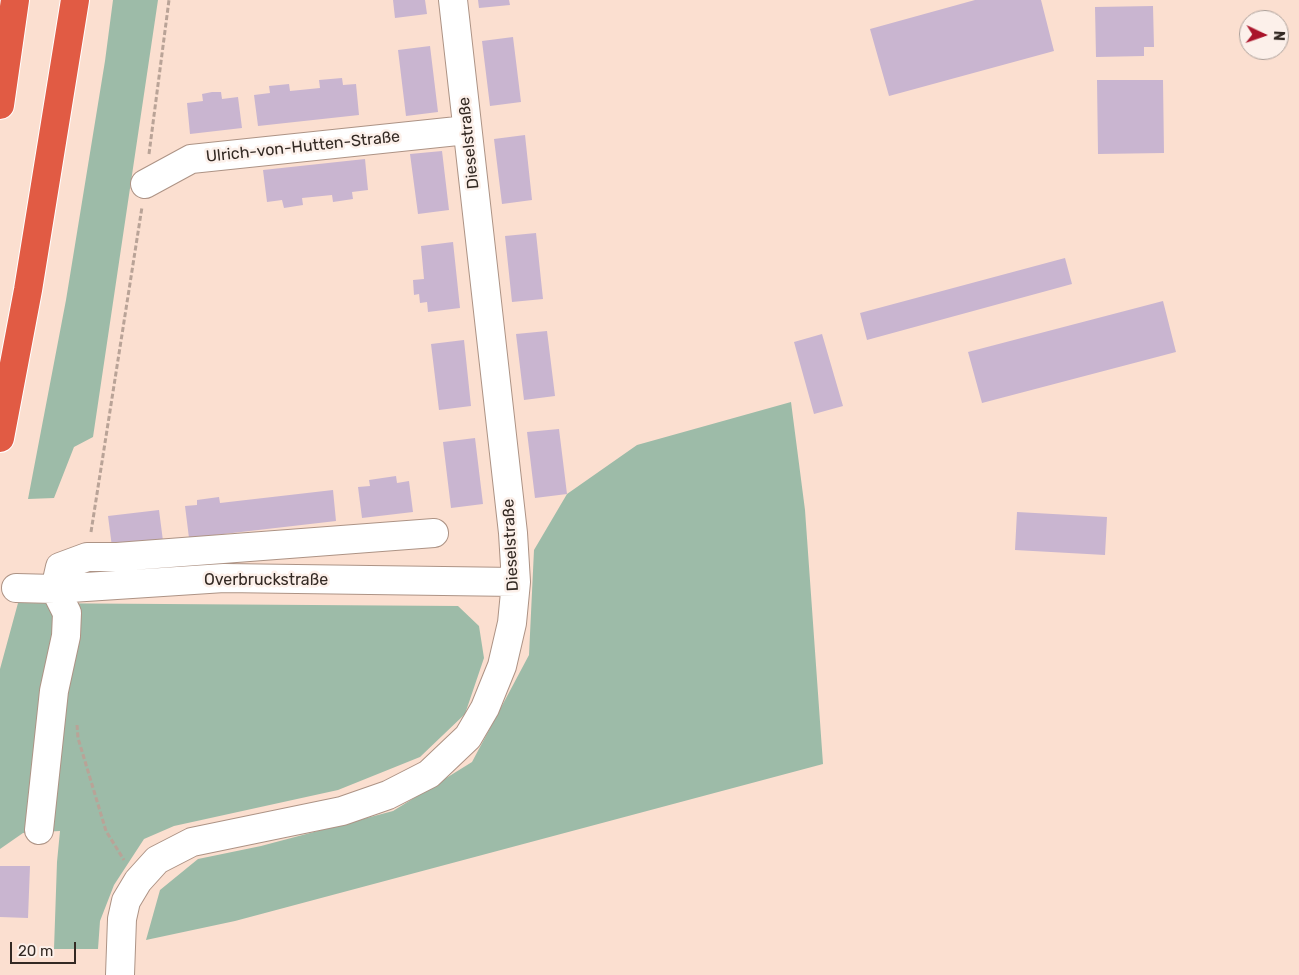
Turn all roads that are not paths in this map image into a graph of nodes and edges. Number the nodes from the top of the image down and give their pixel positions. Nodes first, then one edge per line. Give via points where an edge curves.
1 (15, 0) edge
2 (75, 0) edge
3 (453, 0) edge
4 (0, 105) edge
5 (467, 130) junction
6 (145, 184) road end
7 (0, 438) edge
8 (434, 533) dead end
9 (516, 582) junction
10 (16, 588) dead end
11 (55, 589) junction
12 (39, 830) dead end
13 (120, 975) edge

1 - 4 highway
2 - 7 highway via 28,290
3 - 5 street, Dieselstraße
5 - 6 street, Ulrich-von-Hutten-Straße via 191,159
5 - 9 street, Dieselstraße via 514,533
8 - 11 street via 87,557 60,568
9 - 11 street, Overbruckstraße via 224,578
9 - 13 street, Dieselstraße via 512,623 502,666 485,708 468,737 429,774 388,795 342,811 192,842 157,860 126,901 120,943
10 - 11 street, Overbruckstraße
11 - 12 street via 66,613 66,636 54,691

